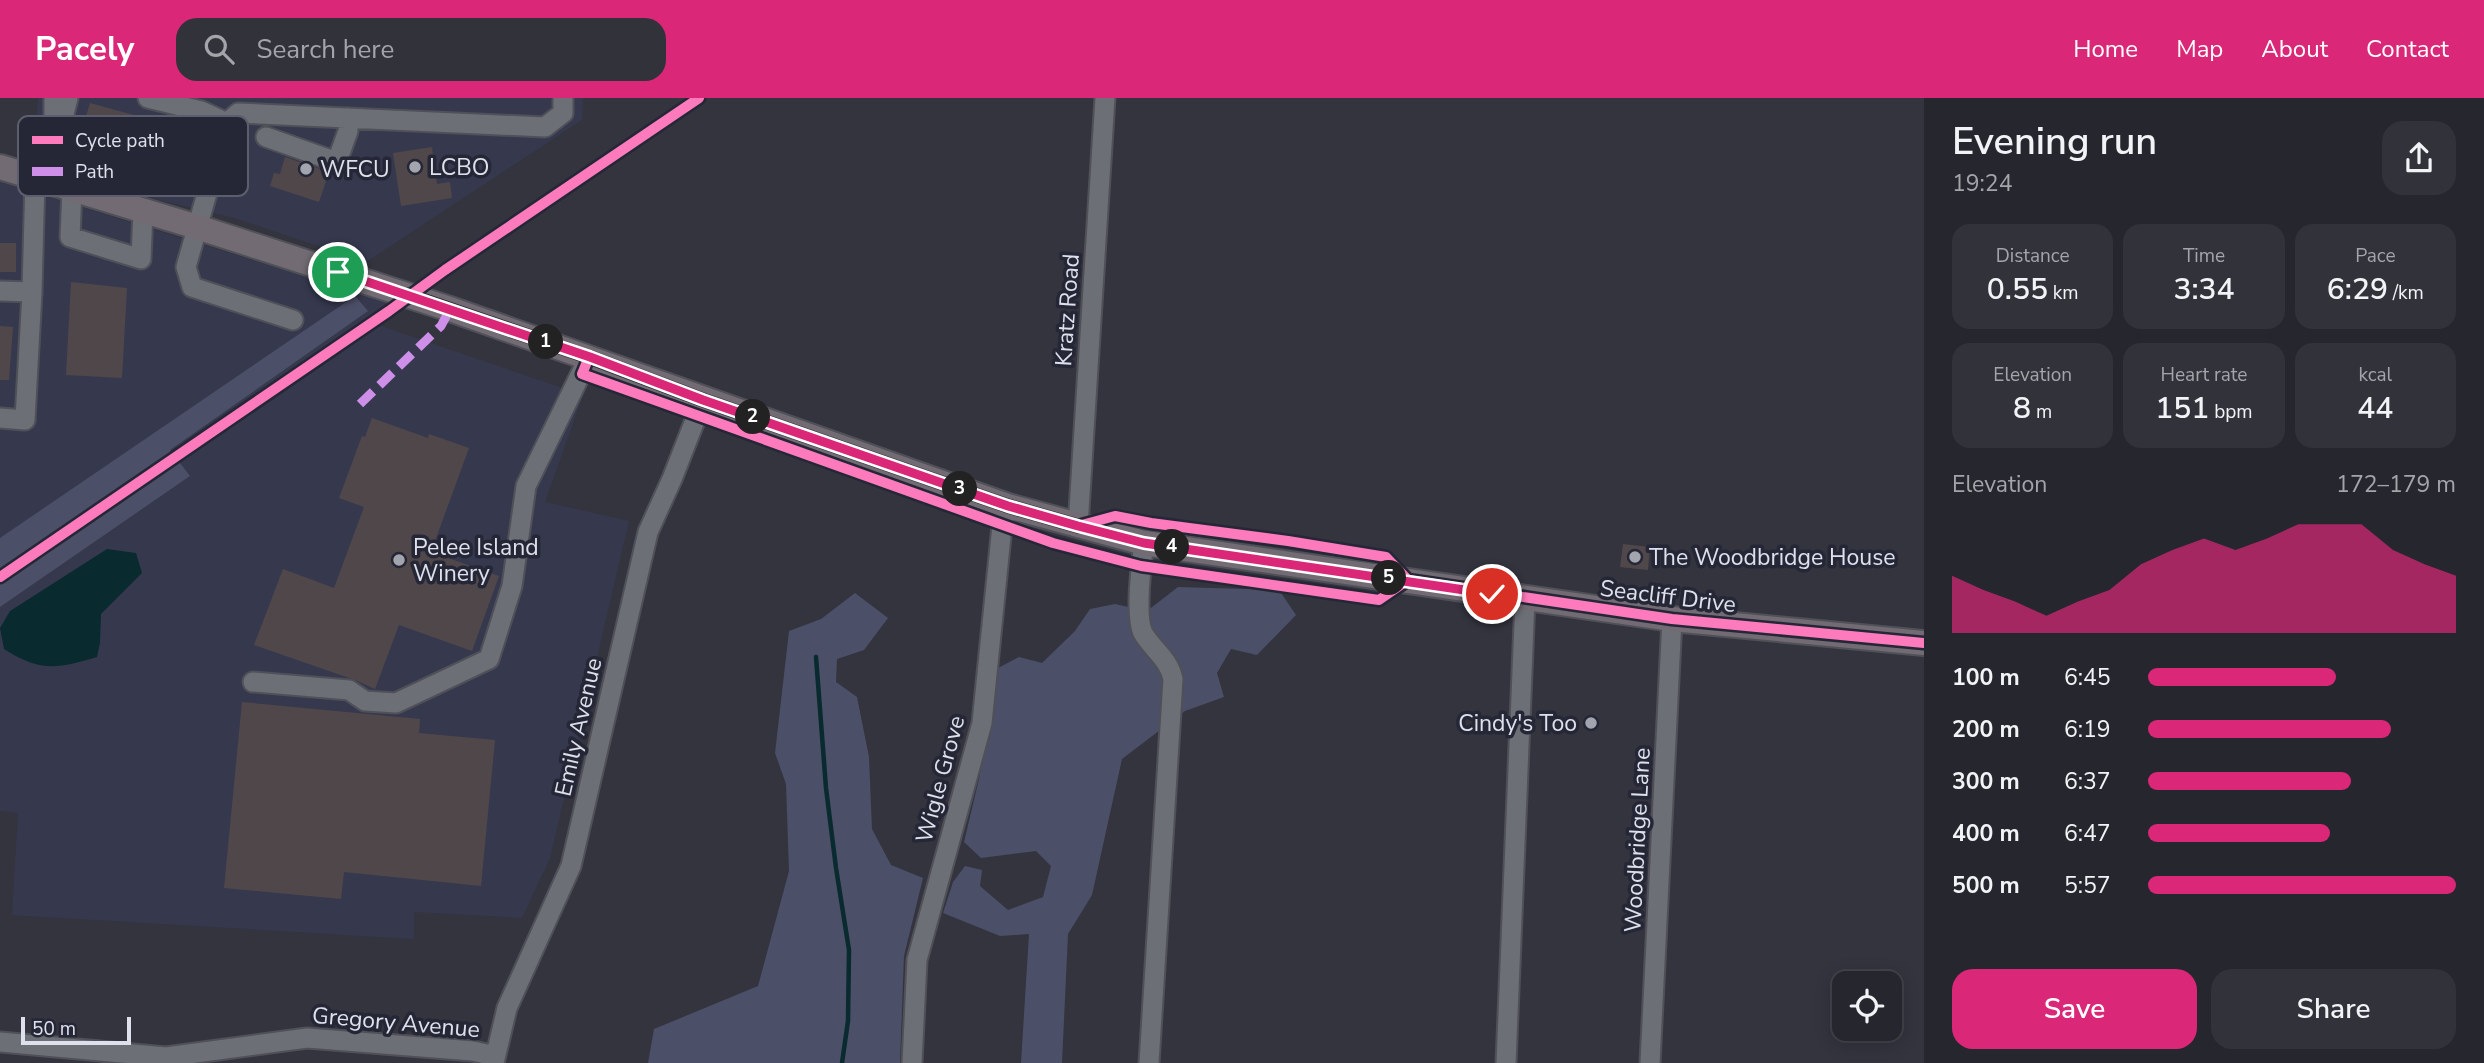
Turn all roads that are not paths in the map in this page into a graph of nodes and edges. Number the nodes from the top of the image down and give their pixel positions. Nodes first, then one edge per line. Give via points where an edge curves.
1 (54, 98) edge
2 (68, 98) edge
3 (148, 98) edge
4 (563, 98) edge
5 (1105, 98) edge
6 (192, 109) junction
7 (235, 111) edge
8 (54, 116) edge
9 (64, 116) edge
10 (190, 116) edge
11 (348, 118) junction
12 (266, 137) dead end
13 (0, 167) edge
14 (18, 173) edge
15 (35, 196) edge
16 (72, 196) edge
17 (96, 196) edge
18 (207, 196) edge
19 (143, 210) junction
20 (197, 227) junction
21 (0, 291) edge
22 (32, 292) junction
23 (293, 320) dead end
24 (590, 357) junction
25 (703, 400) junction
26 (0, 418) edge
27 (1008, 506) junction
28 (1078, 526) junction
29 (1144, 543) junction
30 (1525, 599) junction
31 (1672, 619) junction
32 (1924, 643) edge
33 (253, 682) dead end
34 (0, 1042) edge
35 (494, 1059) edge
36 (912, 1063) edge
37 (1149, 1063) edge
38 (1506, 1063) edge
39 (1650, 1063) edge

1 - 8 street
2 - 9 street
3 - 6 street
4 - 11 street via 563,113 545,127
5 - 28 street, Kratz Road
6 - 7 street
6 - 10 street
7 - 11 street
11 - 12 street via 340,156 331,160
13 - 14 main road, Seacliff Drive
15 - 22 street
16 - 19 street via 70,237 141,259
17 - 19 main road, Seacliff Drive
18 - 20 street
19 - 20 main road, Seacliff Drive
20 - 23 street via 186,267 192,287
20 - 24 main road, Seacliff Drive
21 - 22 street
22 - 26 street via 25,420
24 - 25 main road, Seacliff Drive
24 - 33 street via 526,486 512,586 489,659 396,703 365,701 349,690
25 - 27 main road, Seacliff Drive
25 - 35 street, Emily Avenue via 648,532 571,866 507,1008
27 - 28 main road, Seacliff Drive
27 - 36 street, Wigle Grove via 1002,526 982,723 917,960
28 - 29 main road, Seacliff Drive
29 - 30 main road, Seacliff Drive
29 - 37 street via 1140,623 1170,666 1173,679
30 - 31 main road, Seacliff Drive
30 - 38 street
31 - 32 main road, Seacliff Drive
31 - 39 street, Woodbridge Lane
34 - 35 street, Gregory Avenue via 166,1057 306,1038 473,1051

